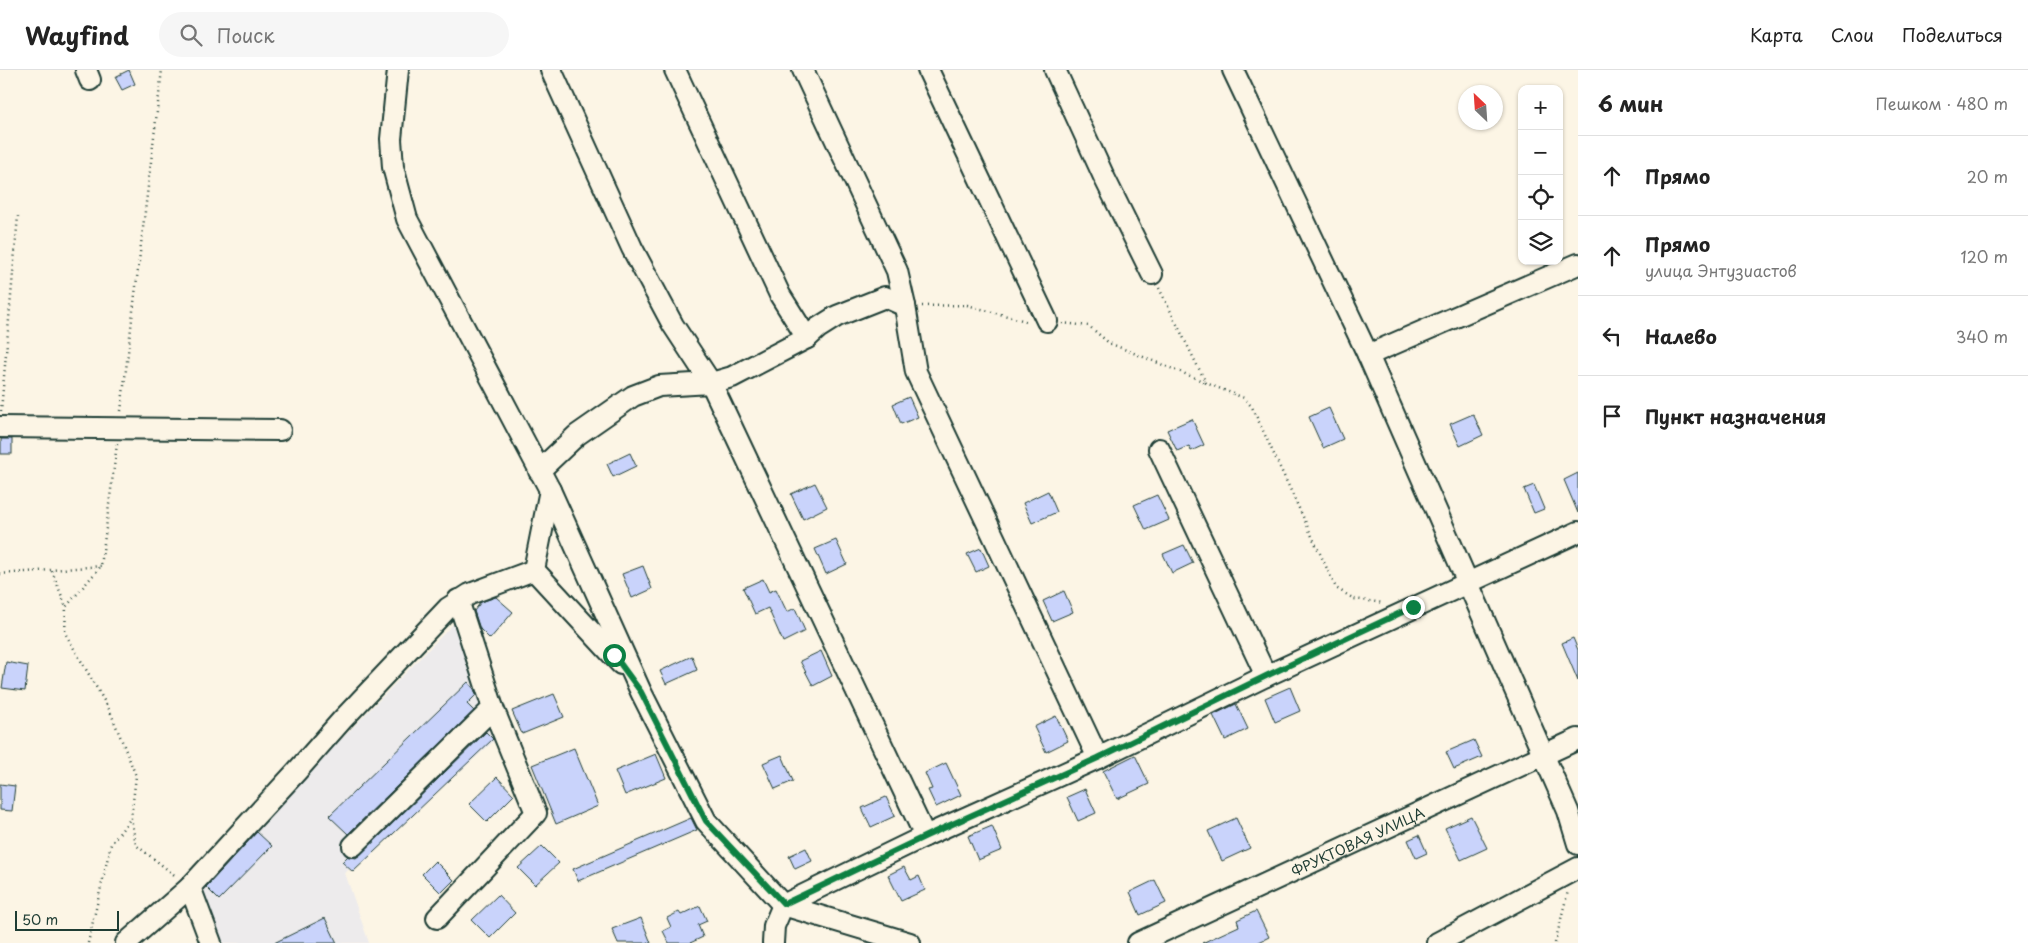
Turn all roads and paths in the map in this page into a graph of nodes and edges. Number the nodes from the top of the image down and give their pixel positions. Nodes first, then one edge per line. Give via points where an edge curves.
1 (162, 70) edge
2 (398, 70) edge
3 (551, 70) edge
4 (675, 70) edge
5 (802, 70) edge
6 (928, 70) edge
7 (1055, 70) edge
8 (1233, 70) edge
9 (18, 216) dead end
10 (1578, 264) edge
11 (1152, 274) joint
12 (906, 306) junction
13 (1047, 321) dead end
14 (807, 338) junction
15 (1368, 355) junction
16 (711, 383) junction
17 (0, 421) edge
18 (119, 428) junction
19 (280, 430) dead end
20 (1159, 449) dead end
21 (539, 471) junction
22 (550, 490) junction
23 (1578, 532) edge
24 (101, 566) junction
25 (52, 570) junction
26 (534, 570) junction
27 (0, 574) edge
28 (1468, 583) junction
29 (458, 600) junction
30 (66, 607) junction
31 (1413, 607) junction
32 (1266, 676) junction
33 (641, 692) junction
34 (494, 708) junction
35 (1578, 739) edge
36 (1543, 754) junction
37 (1098, 758) junction
38 (131, 818) junction
39 (926, 836) junction
40 (1578, 844) edge
41 (353, 846) dead end
42 (1576, 870) edge
43 (190, 887) junction
44 (784, 904) junction
45 (437, 918) dead end
46 (88, 943) edge
47 (126, 943) edge
48 (211, 943) edge
49 (773, 943) edge
50 (910, 943) edge
51 (1138, 943) edge
52 (1438, 943) edge
53 (1555, 943) edge

1 - 18 path
2 - 21 street via 391,139 393,167 408,219
3 - 16 street via 632,248 673,325
4 - 14 street via 780,295
5 - 12 street via 897,271
6 - 13 street
7 - 11 street
8 - 15 street
9 - 17 path
10 - 15 street
11 - 31 path via 1206,383 1244,398 1252,406 1336,588 1354,599
12 - 14 street via 884,297 837,316
12 - 37 street via 916,372
14 - 16 street via 732,377
15 - 28 street
16 - 21 street via 659,386 633,396 577,435
16 - 39 street
17 - 18 street
18 - 19 street
18 - 24 path
20 - 32 street
21 - 22 street
22 - 26 street
22 - 33 street
23 - 28 street
24 - 25 path
24 - 30 path
25 - 27 path
25 - 30 path
26 - 29 street
26 - 33 street via 614,655
28 - 31 street
28 - 36 street
29 - 34 street
29 - 43 street via 342,720
30 - 38 path via 66,633 110,711 136,776
31 - 32 street
32 - 37 street
33 - 44 street via 706,821
34 - 41 street
34 - 45 street via 536,813
35 - 36 street, ФРУКТОВАЯ УЛИЦА
36 - 40 street via 1568,811
36 - 51 street, ФРУКТОВАЯ УЛИЦА
37 - 39 street
38 - 43 path via 136,845
38 - 46 path via 111,844
39 - 44 street
42 - 52 street
42 - 53 path
43 - 47 street
43 - 48 street
44 - 49 street via 774,926
44 - 50 street

